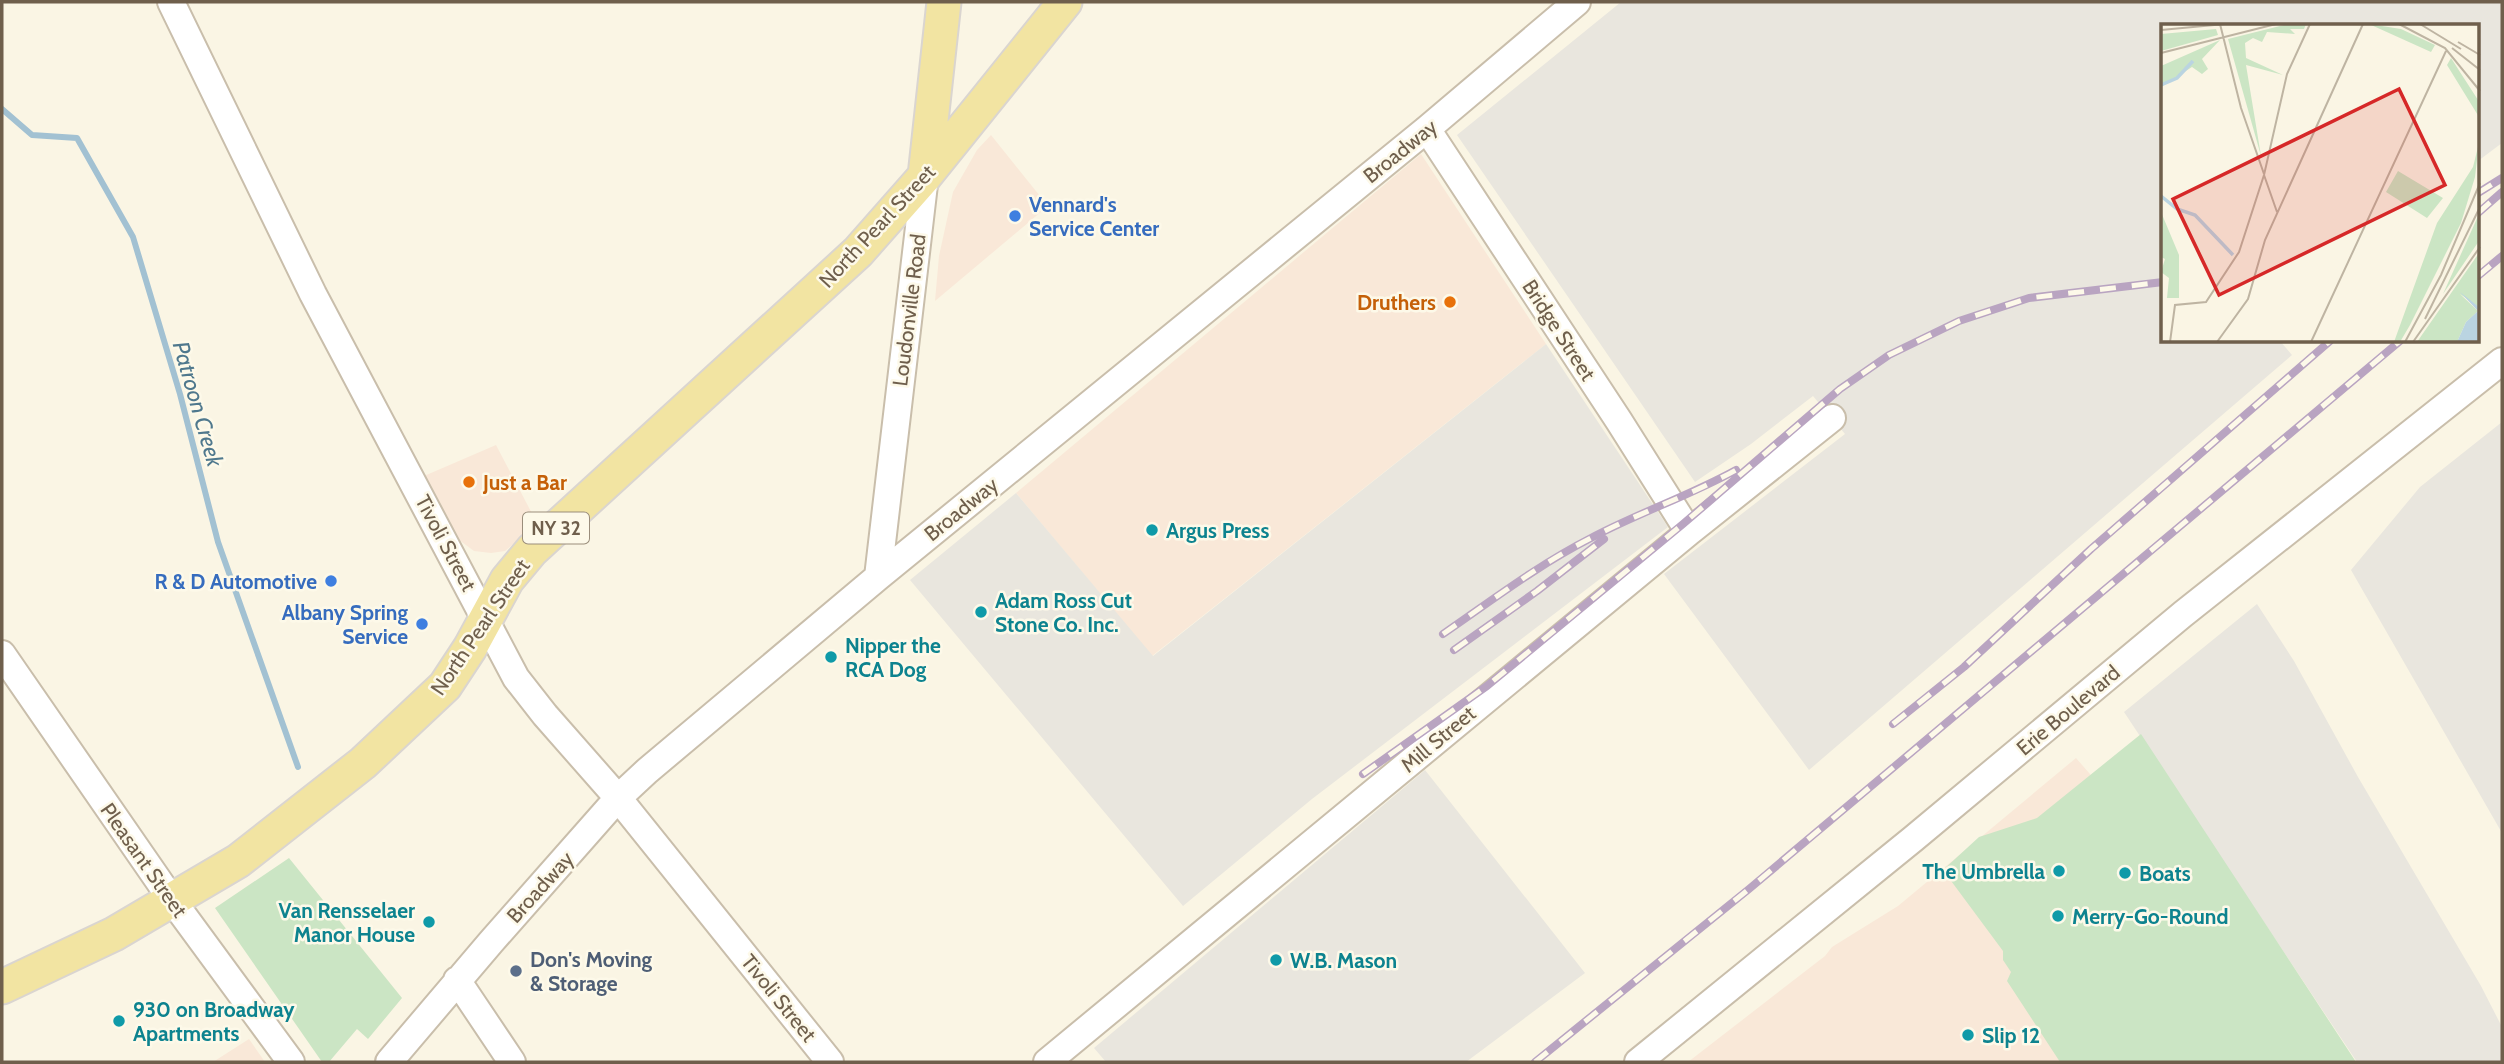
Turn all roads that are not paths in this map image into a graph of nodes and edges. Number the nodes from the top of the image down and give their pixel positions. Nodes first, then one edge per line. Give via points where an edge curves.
1 (171, 2) edge
2 (944, 2) edge
3 (1065, 2) edge
4 (1577, 2) edge
5 (1427, 129) junction
6 (925, 176) junction
7 (2502, 361) edge
8 (1832, 418) dead end
9 (1689, 531) junction
10 (878, 577) junction
11 (486, 618) junction
12 (2, 654) edge
13 (618, 798) junction
14 (172, 900) junction
15 (457, 980) junction
16 (2, 987) edge
17 (291, 1062) edge
18 (389, 1062) edge
19 (512, 1062) edge
20 (830, 1062) edge
21 (1047, 1062) edge
22 (1638, 1062) edge

1 - 11 street, Tivoli Street via 313,294
2 - 6 main road, Loudonville Road
3 - 6 main road, North Pearl Street / NY 32
4 - 5 street, Broadway
5 - 9 street, Bridge Street
5 - 10 street, Broadway
6 - 10 street, Loudonville Road
6 - 11 main road, North Pearl Street / NY 32 via 858,252 532,550 507,580
7 - 22 street, Erie Boulevard via 2183,614
8 - 9 street, Mill Street
9 - 21 street, Mill Street
10 - 13 street, Broadway
11 - 13 street, Tivoli Street via 516,678
11 - 14 main road, North Pearl Street / NY 32 via 445,686 399,731 239,861
12 - 14 street, Pleasant Street
13 - 15 street, Broadway
13 - 20 street, Tivoli Street
14 - 16 main road, North Pearl Street / NY 32 via 114,934
14 - 17 street, Pleasant Street
15 - 18 street, Broadway
15 - 19 street

